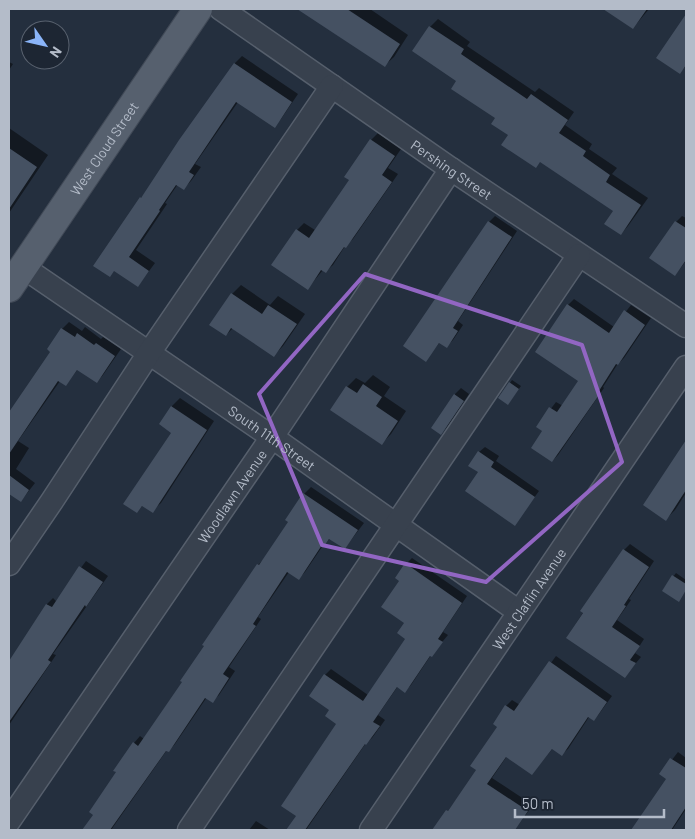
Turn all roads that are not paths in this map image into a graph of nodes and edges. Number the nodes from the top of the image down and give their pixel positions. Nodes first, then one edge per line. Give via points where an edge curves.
1 (198, 9) edge
2 (221, 9) edge
3 (332, 86) junction
4 (451, 169) junction
5 (579, 254) junction
6 (16, 277) edge
7 (686, 326) edge
8 (149, 354) junction
9 (686, 367) edge
10 (272, 437) junction
11 (395, 525) junction
12 (9, 564) edge
13 (519, 612) junction
14 (9, 821) edge
15 (189, 830) edge
16 (371, 830) edge

1 - 6 main road, West Cloud Street
2 - 3 street, Pershing Street
3 - 4 street, Pershing Street
3 - 8 street
4 - 5 street, Pershing Street
4 - 10 street, Woodlawn Avenue
5 - 7 street, Pershing Street
5 - 11 street
6 - 8 street, South 11th Street
8 - 10 street, South 11th Street
8 - 12 street
9 - 13 street, West Claflin Avenue
10 - 11 street, South 11th Street
10 - 14 street, Woodlawn Avenue
11 - 13 street, South 11th Street
11 - 15 street
13 - 16 street, West Claflin Avenue

